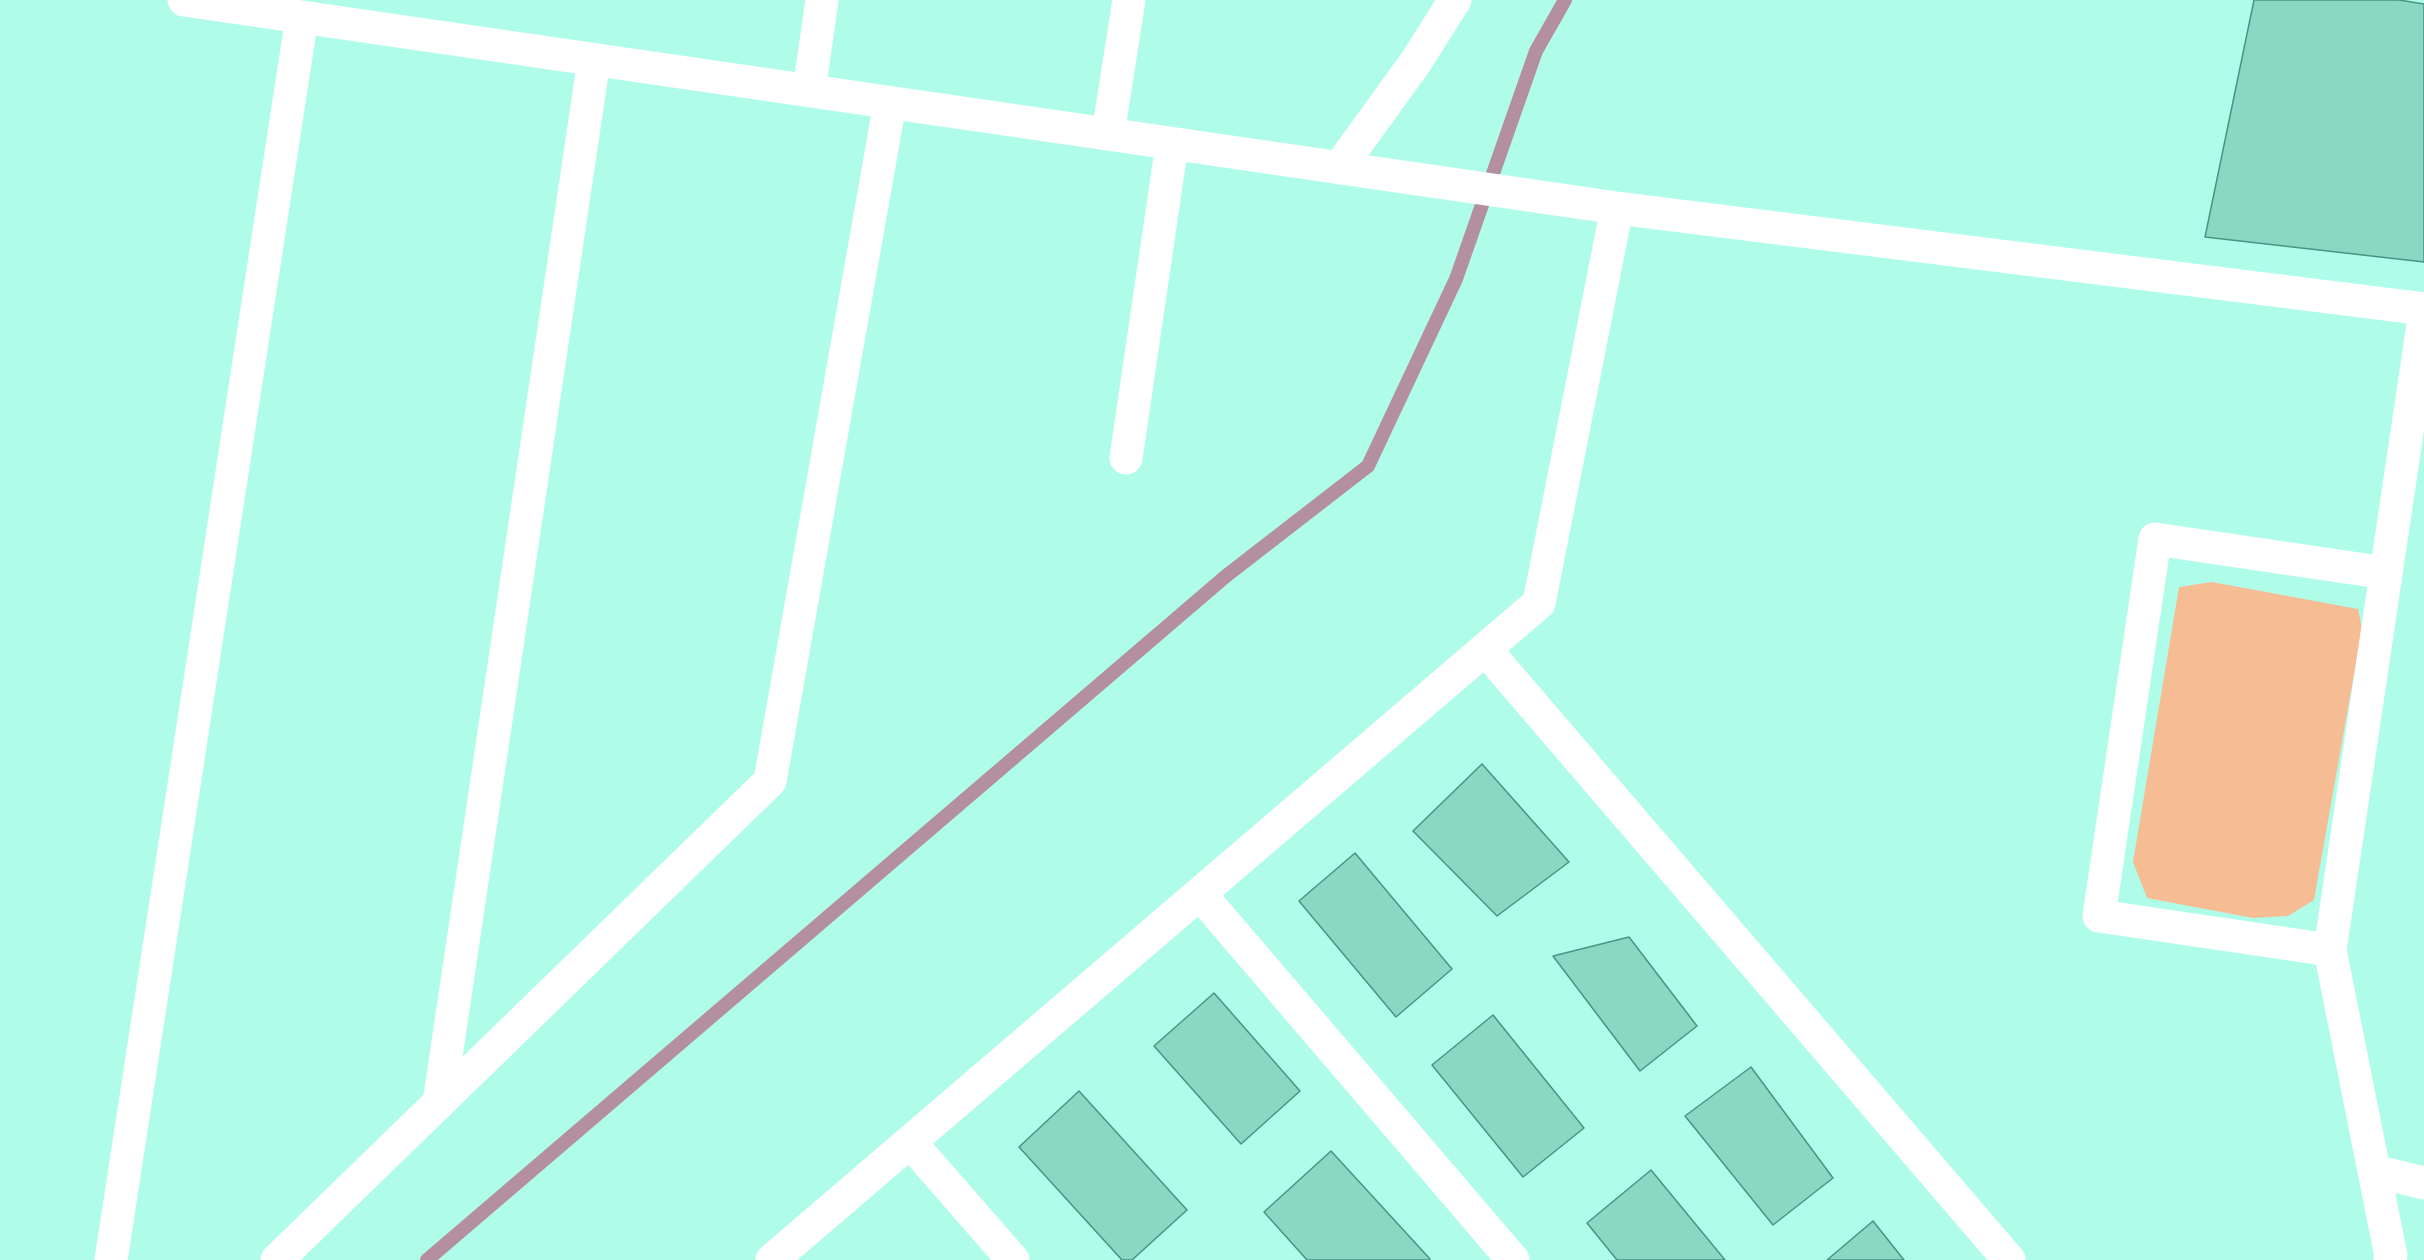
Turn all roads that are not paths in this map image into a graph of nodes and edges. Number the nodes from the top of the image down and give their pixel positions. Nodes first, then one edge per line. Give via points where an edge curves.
1 (184, 0) edge
2 (822, 0) edge
3 (1129, 0) edge
4 (1455, 0) edge
5 (302, 17) junction
6 (594, 60) junction
7 (809, 91) junction
8 (891, 103) junction
9 (1108, 134) junction
10 (1172, 144) junction
11 (1339, 168) junction
12 (1617, 208) junction
13 (2424, 309) edge
14 (2424, 318) edge
15 (1126, 458) dead end
16 (2386, 573) junction
17 (1485, 649) junction
18 (1200, 894) junction
19 (2330, 950) junction
20 (439, 1103) junction
21 (910, 1142) junction
22 (2374, 1171) junction
23 (2424, 1183) edge
24 (111, 1260) edge
25 (277, 1260) edge
26 (772, 1260) edge
27 (1013, 1260) edge
28 (1513, 1260) edge
29 (2009, 1260) edge
30 (2390, 1260) edge

1 - 5 street
2 - 7 street
3 - 9 street
4 - 11 street
5 - 6 street
5 - 24 street
6 - 7 street
6 - 20 street
7 - 8 street
8 - 9 street
8 - 20 street via 770,781
9 - 10 street
10 - 11 street
10 - 15 street
11 - 12 street
12 - 13 street
12 - 17 street via 1539,603
14 - 16 street
16 - 19 street
16 - 19 street via 2154,539 2098,916
17 - 18 street
17 - 29 street
18 - 21 street
18 - 28 street
19 - 22 street
20 - 25 street
21 - 26 street
21 - 27 street
22 - 23 street
22 - 30 street

